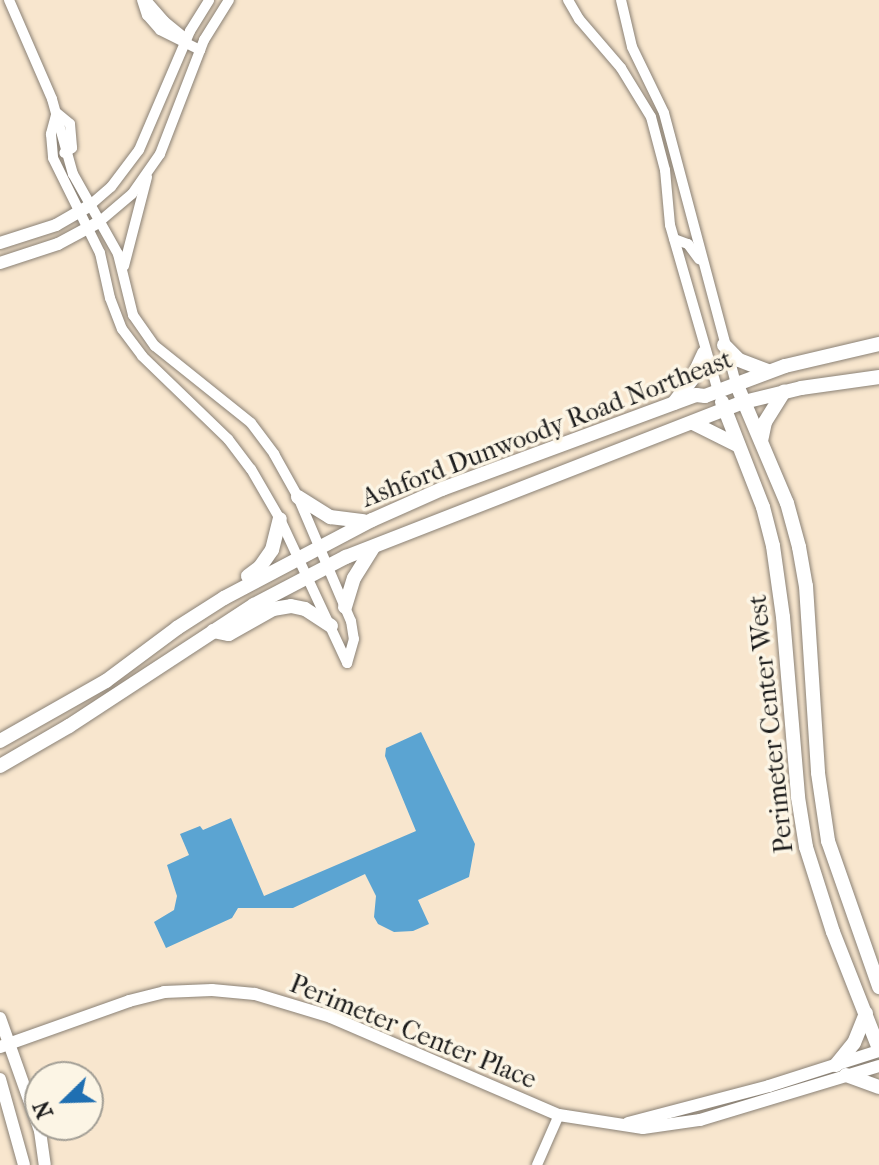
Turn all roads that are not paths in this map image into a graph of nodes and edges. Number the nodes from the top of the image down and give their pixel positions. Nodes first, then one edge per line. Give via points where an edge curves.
1 (9, 0) edge
2 (144, 0) edge
3 (209, 0) edge
4 (229, 0) edge
5 (568, 0) edge
6 (621, 0) edge
7 (186, 41) junction
8 (200, 50) junction
9 (616, 62) junction
10 (57, 113) junction
11 (670, 136) junction
12 (148, 172) junction
13 (84, 210) junction
14 (93, 226) junction
15 (674, 239) junction
16 (0, 243) edge
17 (0, 263) edge
18 (707, 275) junction
19 (122, 276) junction
20 (879, 344) edge
21 (724, 345) junction
22 (704, 353) junction
23 (768, 371) junction
24 (879, 377) edge
25 (736, 383) junction
26 (718, 391) junction
27 (784, 392) junction
28 (744, 402) junction
29 (672, 405) junction
30 (725, 410) junction
31 (693, 423) junction
32 (761, 443) junction
33 (739, 446) junction
34 (298, 497) junction
35 (280, 519) junction
36 (372, 520) junction
37 (319, 547) junction
38 (373, 547) junction
39 (298, 557) junction
40 (327, 566) junction
41 (307, 576) junction
42 (345, 607) junction
43 (331, 626) junction
44 (213, 631) junction
45 (811, 646) junction
46 (786, 649) junction
47 (139, 658) junction
48 (0, 741) edge
49 (0, 766) edge
50 (879, 987) edge
51 (866, 1013) junction
52 (0, 1018) edge
53 (5, 1045) edge
54 (879, 1050) edge
55 (879, 1066) edge
56 (841, 1070) junction
57 (0, 1079) edge
58 (879, 1087) edge
59 (559, 1115) junction
60 (24, 1165) edge
61 (45, 1165) edge
62 (537, 1165) edge

1 - 10 street
2 - 7 street
3 - 7 street
4 - 8 street
5 - 9 street
6 - 11 street via 632,47
7 - 8 street
7 - 13 street via 139,150 111,187
8 - 12 street via 169,135
9 - 11 street via 630,70
9 - 15 street via 654,127
10 - 13 street
10 - 13 street via 51,134 53,158
11 - 18 street
12 - 14 street via 125,201
12 - 19 street
13 - 14 street
13 - 16 street
14 - 17 street
14 - 19 street via 118,254
14 - 35 street via 122,329 142,356 228,439
15 - 18 street via 688,244
15 - 22 street
18 - 21 street
19 - 34 street via 130,308 150,341 256,429
20 - 23 main road, Ashford Dunwoody Road Northeast
21 - 23 main road via 739,360
21 - 25 street
22 - 26 street
22 - 29 main road
23 - 25 main road, Ashford Dunwoody Road Northeast
24 - 27 main road, Ashford Dunwoody Road Northeast
25 - 26 main road, Ashford Dunwoody Road Northeast
25 - 28 main road, Perimeter Center West
26 - 29 main road, Ashford Dunwoody Road Northeast
26 - 30 main road, Perimeter Center West
27 - 28 main road, Ashford Dunwoody Road Northeast
27 - 32 main road via 765,422
28 - 30 main road, Ashford Dunwoody Road Northeast
28 - 32 main road, Perimeter Center West
29 - 36 main road, Ashford Dunwoody Road Northeast
30 - 31 main road, Ashford Dunwoody Road Northeast
30 - 33 main road, Perimeter Center West
31 - 33 main road
31 - 38 main road, Ashford Dunwoody Road Northeast
32 - 45 main road, Perimeter Center West via 799,547
33 - 46 main road, Perimeter Center West via 773,546
34 - 36 main road via 330,517 354,523
34 - 37 street
35 - 39 street
35 - 47 main road via 272,550 260,567 187,611
36 - 37 main road, Ashford Dunwoody Road Northeast
37 - 39 main road, Ashford Dunwoody Road Northeast
37 - 40 street
38 - 40 main road, Ashford Dunwoody Road Northeast
38 - 42 main road via 354,578
39 - 41 street
39 - 47 main road, Ashford Dunwoody Road Northeast via 201,612
40 - 41 main road, Ashford Dunwoody Road Northeast
40 - 42 street
41 - 43 street
41 - 44 main road, Ashford Dunwoody Road Northeast
42 - 43 street via 354,634 347,663
43 - 44 main road via 291,606 273,609 229,634
44 - 49 main road, Ashford Dunwoody Road Northeast
45 - 46 main road
45 - 50 main road, Perimeter Center West via 818,773 828,841
46 - 51 main road, Perimeter Center West via 802,828 833,932
47 - 48 main road, Ashford Dunwoody Road Northeast
51 - 54 main road, Perimeter Center West
51 - 56 main road
52 - 53 street
53 - 59 street, Perimeter Center Place via 164,992 255,994 331,1017
53 - 61 street via 40,1131
54 - 56 street, Perimeter Center Place
55 - 56 street, Perimeter Center Place
56 - 58 main road
56 - 59 street, Perimeter Center Place via 625,1124
57 - 60 street
59 - 62 street

